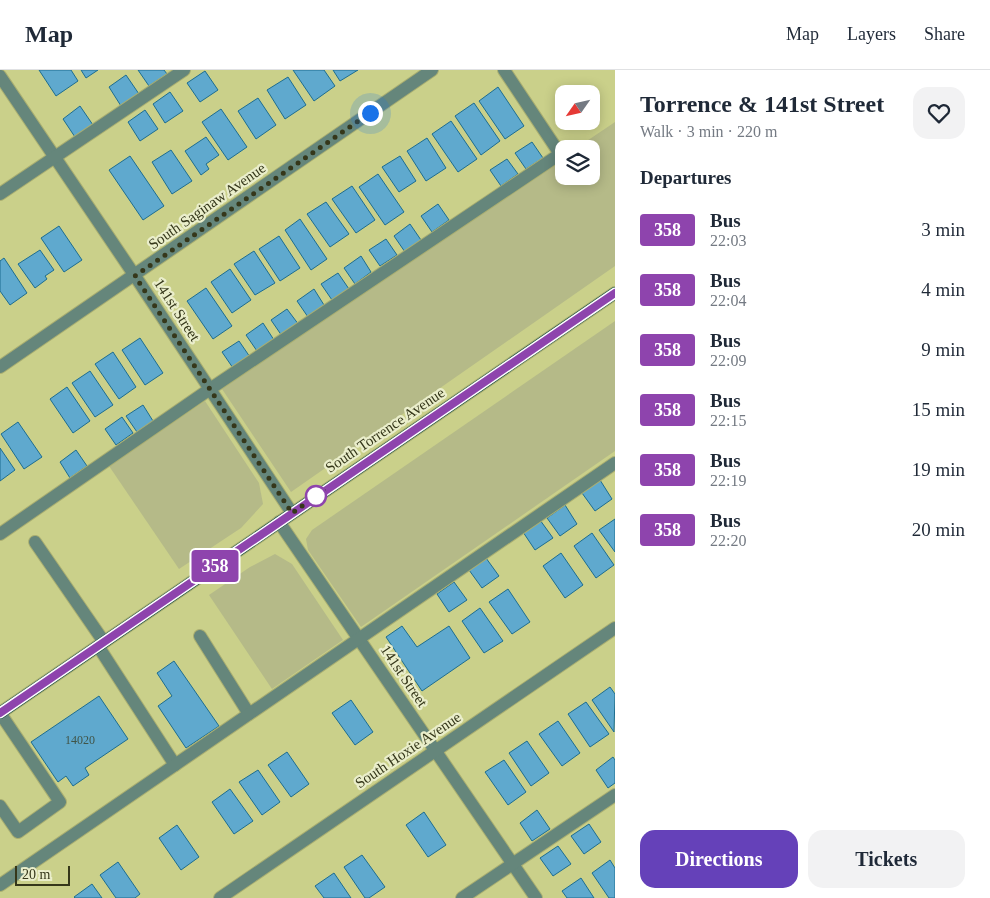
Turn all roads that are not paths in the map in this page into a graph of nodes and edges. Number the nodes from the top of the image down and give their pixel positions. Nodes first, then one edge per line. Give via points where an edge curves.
1 (184, 70) edge
2 (432, 70) edge
3 (504, 70) edge
4 (0, 76) edge
5 (54, 157) junction
6 (0, 194) edge
7 (135, 276) junction
8 (615, 293) edge
9 (0, 367) edge
10 (210, 389) junction
11 (615, 463) edge
12 (292, 513) junction
13 (279, 522) junction
14 (0, 534) edge
15 (36, 542) dead end
16 (615, 628) edge
17 (200, 636) dead end
18 (358, 639) junction
19 (101, 644) junction
20 (0, 713) edge
21 (249, 714) junction
22 (435, 751) junction
23 (175, 765) junction
24 (615, 795) edge
25 (0, 806) edge
26 (512, 864) junction
27 (0, 885) edge
28 (220, 898) edge
29 (462, 898) edge
30 (536, 898) edge

1 - 5 street
2 - 7 street, South Saginaw Avenue
3 - 10 street via 560,154
4 - 5 street, 141st Street
5 - 6 street
5 - 7 street, 141st Street
7 - 9 street, South Saginaw Avenue
7 - 10 street, 141st Street
8 - 12 main road, South Torrence Avenue
10 - 12 street, 141st Street
10 - 14 street
11 - 18 street
12 - 13 main road, South Torrence Avenue
13 - 18 street, 141st Street
13 - 19 main road, South Torrence Avenue
15 - 19 street
16 - 22 street, South Hoxie Avenue
17 - 21 street
18 - 21 street
18 - 22 street, 141st Street
19 - 20 main road, South Torrence Avenue
19 - 23 street
20 - 25 street via 60,802 18,832
21 - 23 street
22 - 26 street, 141st Street
22 - 28 street, South Hoxie Avenue
23 - 27 street
24 - 26 street
26 - 29 street
26 - 30 street, 141st Street

